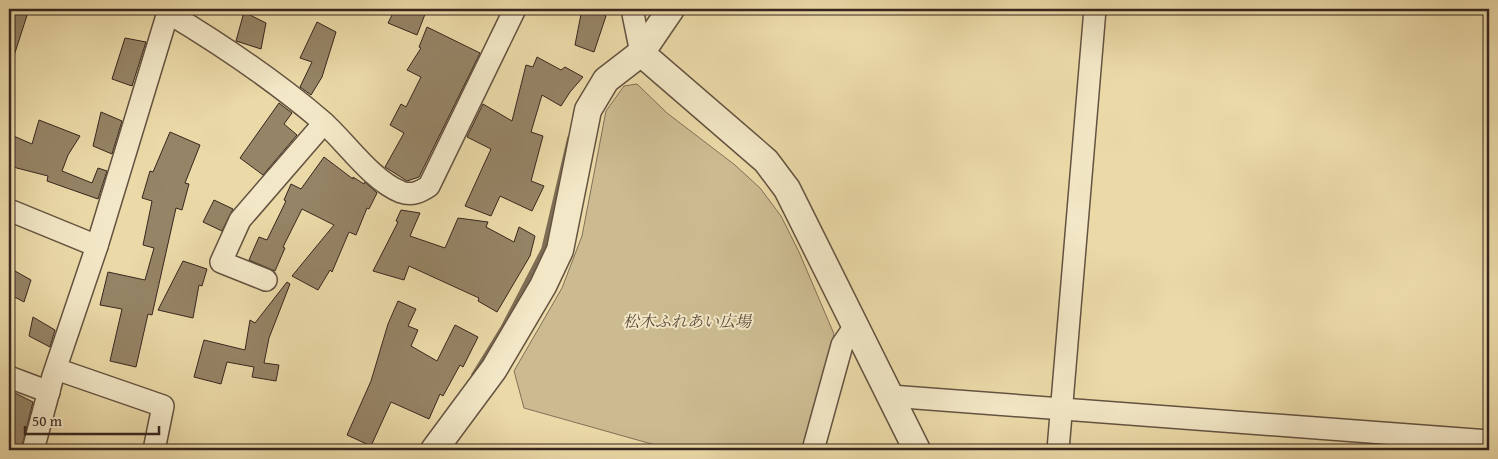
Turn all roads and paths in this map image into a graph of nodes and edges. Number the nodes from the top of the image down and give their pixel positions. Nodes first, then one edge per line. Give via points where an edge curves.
1 (515, 9) edge
2 (632, 9) edge
3 (671, 9) edge
4 (1095, 9) edge
5 (168, 10) edge
6 (640, 53) junction
7 (324, 122) junction
8 (9, 210) edge
9 (97, 246) junction
10 (266, 280) dead end
11 (855, 326) junction
12 (56, 369) junction
13 (9, 377) edge
14 (49, 392) junction
15 (890, 396) junction
16 (1062, 408) junction
17 (1489, 441) edge
18 (33, 450) edge
19 (154, 450) edge
20 (434, 450) edge
21 (813, 450) edge
22 (917, 450) edge
23 (1058, 450) edge

1 - 7 street via 429,186 416,194 401,192 369,170
2 - 6 street
3 - 6 street
4 - 16 street
5 - 7 street via 254,67
5 - 9 street
6 - 11 street via 776,173
6 - 20 street via 606,80 588,110 560,250 543,286 494,369
7 - 10 street via 240,220 221,262
8 - 9 street
9 - 12 street
11 - 15 street
11 - 21 street via 842,345
12 - 14 street
12 - 19 street via 163,406
13 - 14 street
14 - 18 street
15 - 16 street
15 - 22 street
16 - 17 street
16 - 23 street

